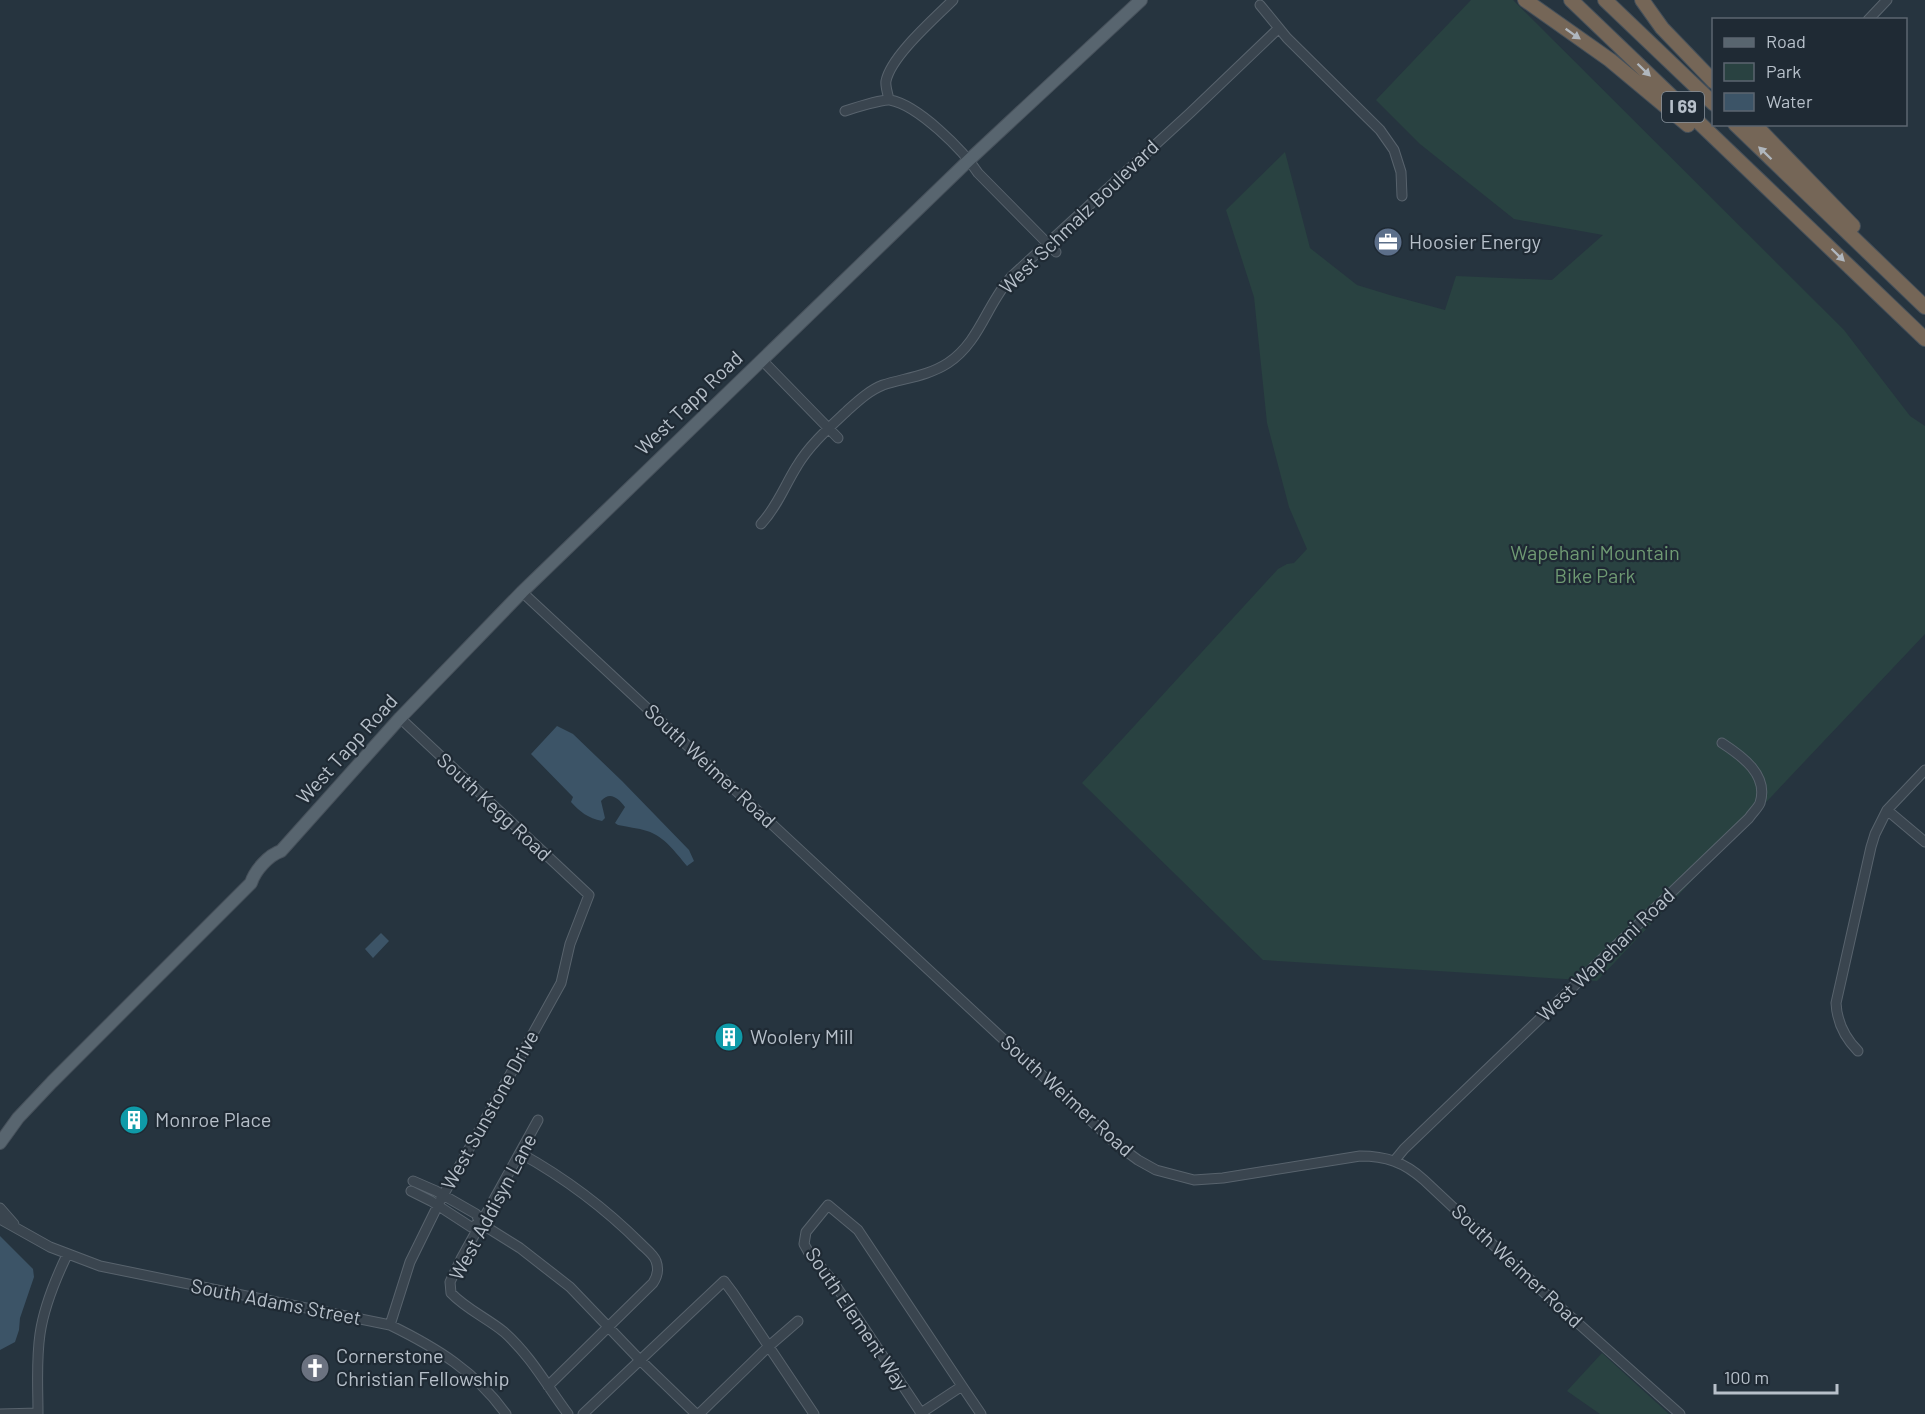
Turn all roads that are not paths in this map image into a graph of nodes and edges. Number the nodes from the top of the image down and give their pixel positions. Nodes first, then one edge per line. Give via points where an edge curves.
1 (953, 0) edge
2 (1141, 0) edge
3 (1525, 0) edge
4 (1571, 0) edge
5 (1605, 0) edge
6 (1642, 0) edge
7 (1887, 0) edge
8 (1260, 5) dead end
9 (1870, 18) edge
10 (1279, 28) junction
11 (1712, 81) edge
12 (889, 100) junction
13 (1712, 103) edge
14 (845, 111) dead end
15 (1737, 126) edge
16 (1756, 126) edge
17 (969, 160) junction
18 (1402, 196) dead end
19 (1796, 215) junction
20 (1048, 244) junction
21 (1056, 252) dead end
22 (1913, 296) junction
23 (1925, 307) edge
24 (1925, 339) edge
25 (762, 360) junction
26 (829, 429) junction
27 (838, 438) dead end
28 (761, 524) dead end
29 (522, 592) junction
30 (400, 718) junction
31 (1722, 743) dead end
32 (1925, 770) edge
33 (1887, 810) junction
34 (1925, 842) edge
35 (589, 895) joint
36 (1858, 1051) dead end
37 (18, 1118) junction
38 (538, 1120) dead end
39 (0, 1131) edge
40 (0, 1143) edge
41 (520, 1153) junction
42 (1395, 1160) junction
43 (413, 1181) dead end
44 (411, 1191) dead end
45 (443, 1196) junction
46 (438, 1206) junction
47 (0, 1208) edge
48 (0, 1219) edge
49 (480, 1223) junction
50 (22, 1232) junction
51 (67, 1255) junction
52 (798, 1321) dead end
53 (390, 1325) junction
54 (608, 1326) junction
55 (768, 1347) junction
56 (639, 1359) junction
57 (548, 1386) junction
58 (963, 1386) junction
59 (38, 1413) edge
60 (0, 1414) edge
61 (506, 1414) edge
62 (568, 1414) edge
63 (583, 1414) edge
64 (698, 1414) edge
65 (814, 1414) edge
66 (920, 1414) edge
67 (981, 1414) edge
68 (1680, 1414) edge

1 - 12 street via 893,65 886,82
2 - 17 main road, West Tapp Road
3 -> 19 highway via 1642,85
4 -> 19 highway, I 69
5 - 13 highway, I 69
6 - 11 highway via 1662,28
7 - 9 street
8 - 10 street
10 - 18 street via 1385,136 1401,172
10 - 20 street, West Schmalz Boulevard
12 - 14 street
12 - 17 street via 919,113
22 -> 15 highway
16 - 22 highway via 1863,235
17 - 20 street
17 - 25 main road, West Tapp Road
19 -> 24 highway, I 69
20 - 21 street
20 - 26 street, West Schmalz Boulevard via 1005,284 975,337 955,357 932,371 876,388
22 - 23 highway
25 - 26 street
25 - 29 main road, West Tapp Road
26 - 27 street
26 - 28 street, West Schmalz Boulevard via 804,454
29 - 30 main road, West Tapp Road
29 - 42 street, South Weimer Road via 1115,1143 1138,1160 1165,1174 1208,1179 1360,1156
30 - 35 street, South Kegg Road
30 - 37 main road, West Tapp Road via 281,851 275,864 128,1004
31 - 42 street, West Wapehani Road via 1752,765 1762,786 1760,804
32 - 33 street
33 - 34 street
33 - 36 street via 1871,847 1836,1003 1840,1026
35 - 45 street, West Sunstone Drive via 570,944 561,983
37 - 39 main road, West Tapp Road
37 - 40 main road, West Tapp Road
38 - 41 street, West Addisyn Lane
41 - 49 street, West Addisyn Lane
41 - 54 street via 576,1188 654,1257 657,1274 652,1283
42 - 68 street, South Weimer Road via 1424,1180
43 - 45 street
44 - 46 street
45 - 46 street, West Sunstone Drive
45 - 49 street via 476,1214
46 - 49 street via 471,1227
46 - 53 street, West Sunstone Drive via 410,1262
47 - 50 street, South Adams Street
48 - 50 street, South Adams Street
49 - 54 street via 570,1287
49 - 57 street, West Addisyn Lane via 450,1282 451,1293 505,1333
50 - 51 street, South Adams Street
51 - 53 street, South Adams Street via 100,1266
51 - 59 street via 40,1332
52 - 55 street
53 - 61 street, South Adams Street via 462,1366
54 - 56 street
54 - 57 street
55 - 56 street via 724,1281
55 - 64 street
55 - 65 street
56 - 63 street
56 - 64 street
57 - 62 street
58 - 66 street, South Element Way
58 - 66 street, South Element Way via 858,1230 828,1205 806,1232 804,1244
58 - 67 street, South Element Way
59 - 60 street

